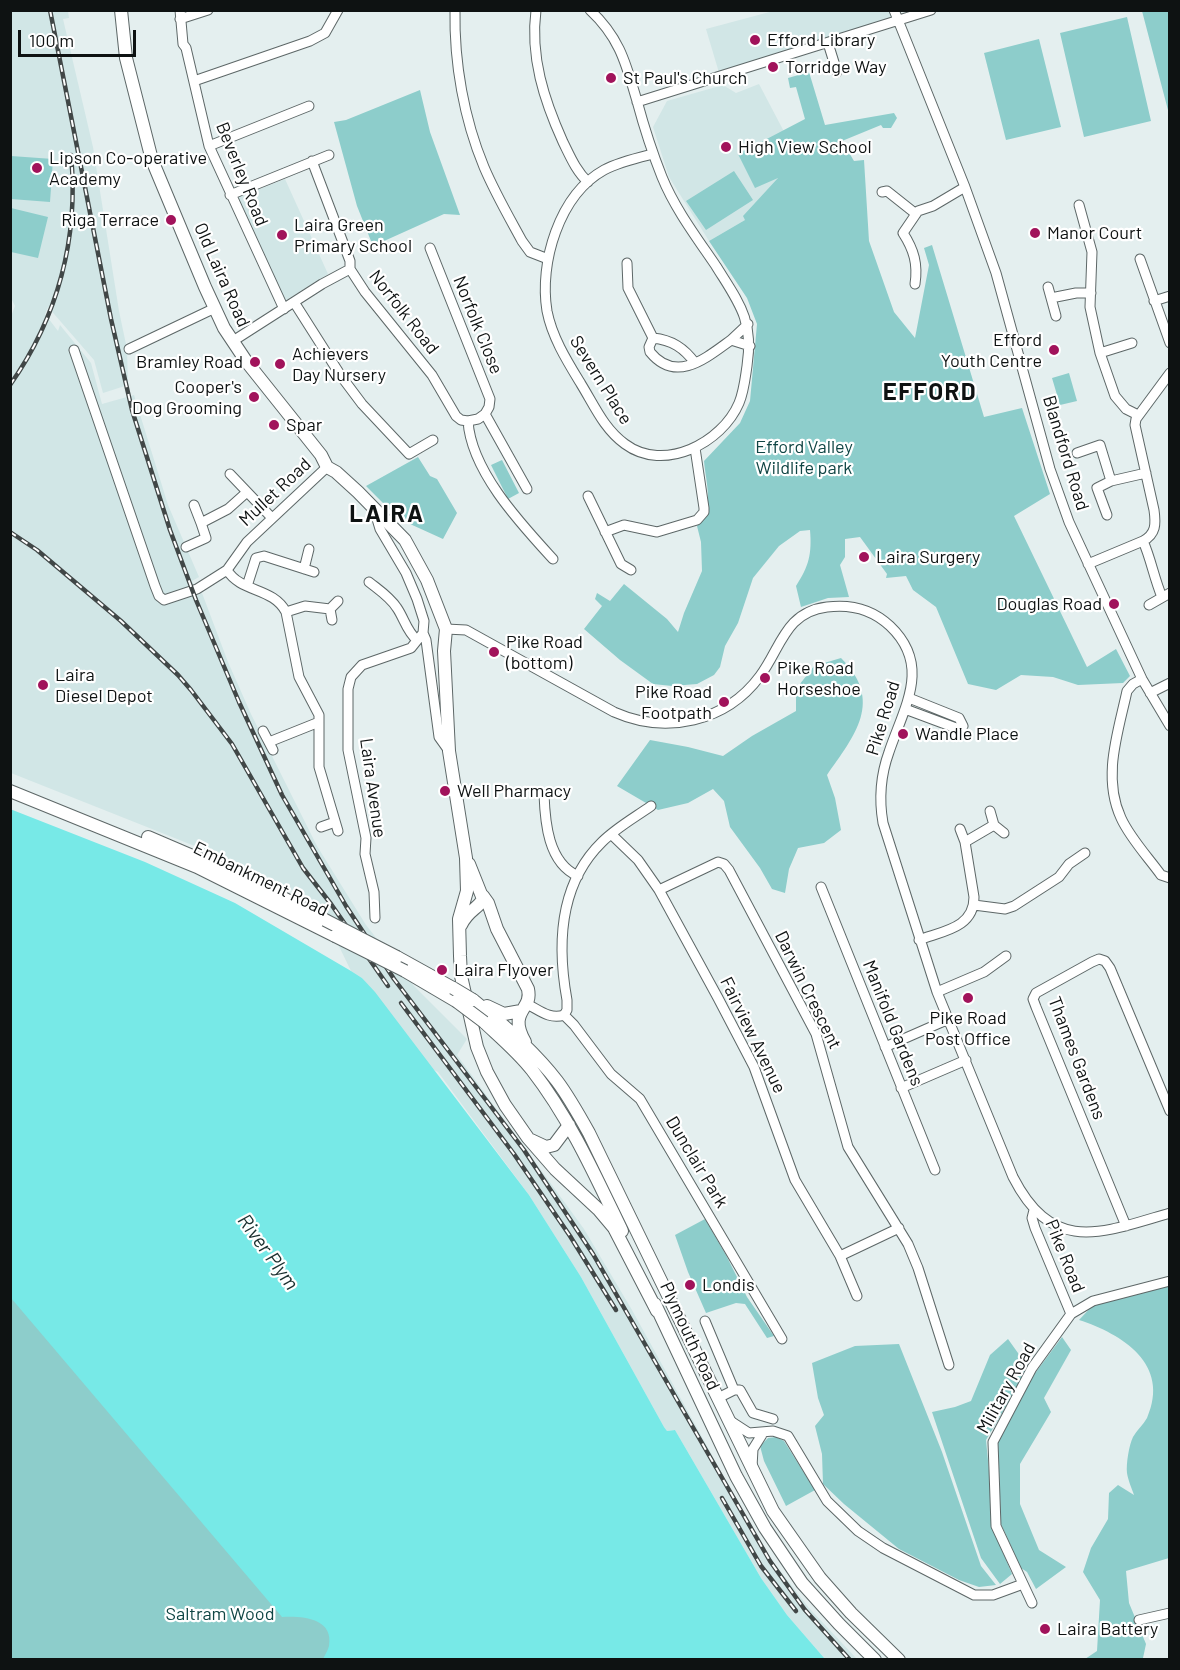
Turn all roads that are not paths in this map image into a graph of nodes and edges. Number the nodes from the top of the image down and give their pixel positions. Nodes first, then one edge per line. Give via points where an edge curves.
1 (120, 10) edge
2 (208, 10) edge
3 (338, 10) edge
4 (455, 10) edge
5 (537, 10) edge
6 (590, 10) edge
7 (931, 10) edge
8 (180, 15) edge
9 (896, 15) edge
10 (828, 43) junction
11 (837, 72) dead end
12 (194, 81) junction
13 (637, 102) junction
14 (309, 106) dead end
15 (209, 146) junction
16 (653, 154) junction
17 (329, 155) dead end
18 (312, 161) junction
19 (588, 182) junction
20 (965, 187) junction
21 (882, 192) dead end
22 (230, 195) junction
23 (1079, 205) dead end
24 (916, 214) junction
25 (430, 248) dead end
26 (548, 259) junction
27 (1140, 260) dead end
28 (627, 263) dead end
29 (350, 269) junction
30 (915, 284) dead end
31 (1048, 287) dead end
32 (1091, 293) junction
33 (1170, 296) edge
34 (1051, 298) junction
35 (294, 302) junction
36 (1155, 302) junction
37 (215, 308) junction
38 (284, 309) junction
39 (1056, 316) dead end
40 (748, 324) junction
41 (653, 338) junction
42 (731, 340) junction
43 (232, 341) junction
44 (1170, 343) edge
45 (1132, 344) dead end
46 (750, 346) junction
47 (129, 349) dead end
48 (74, 350) dead end
49 (1100, 353) junction
50 (695, 363) junction
51 (1170, 373) edge
52 (485, 414) junction
53 (1138, 415) junction
54 (468, 422) junction
55 (433, 440) dead end
56 (695, 448) junction
57 (1077, 453) dead end
58 (327, 467) junction
59 (1146, 473) junction
60 (230, 474) dead end
61 (1111, 481) junction
62 (527, 489) dead end
63 (247, 492) junction
64 (588, 496) dead end
65 (194, 505) dead end
66 (374, 509) junction
67 (1107, 515) dead end
68 (272, 518) junction
69 (201, 523) junction
70 (604, 532) junction
71 (1143, 541) junction
72 (186, 547) dead end
73 (309, 549) dead end
74 (553, 559) dead end
75 (1088, 564) junction
76 (227, 570) junction
77 (632, 570) dead end
78 (369, 582) dead end
79 (247, 586) junction
80 (1166, 595) edge
81 (338, 601) dead end
82 (1149, 605) dead end
83 (330, 609) junction
84 (286, 612) junction
85 (332, 620) dead end
86 (446, 629) junction
87 (420, 636) junction
88 (1142, 679) junction
89 (1170, 683) edge
90 (1150, 693) junction
91 (909, 698) junction
92 (905, 709) junction
93 (319, 722) junction
94 (1170, 726) edge
95 (263, 731) dead end
96 (449, 751) junction
97 (10, 782) edge
98 (10, 791) edge
99 (544, 794) dead end
100 (651, 806) dead end
101 (990, 811) dead end
102 (994, 825) junction
103 (321, 827) dead end
104 (960, 830) dead end
105 (1004, 833) dead end
106 (610, 834) junction
107 (965, 842) junction
108 (1085, 853) dead end
109 (578, 876) junction
110 (1170, 878) edge
111 (821, 887) dead end
112 (659, 890) junction
113 (474, 899) junction
114 (974, 905) junction
115 (375, 918) dead end
116 (919, 940) junction
117 (1006, 956) dead end
118 (937, 992) junction
119 (474, 1001) junction
120 (524, 1007) junction
121 (564, 1015) junction
122 (949, 1019) junction
123 (484, 1022) joint
124 (885, 1047) junction
125 (966, 1060) junction
126 (539, 1061) junction
127 (901, 1088) junction
128 (1170, 1111) edge
129 (569, 1125) junction
130 (528, 1138) junction
131 (935, 1170) dead end
132 (1034, 1210) junction
133 (1170, 1214) edge
134 (1126, 1226) junction
135 (898, 1228) junction
136 (840, 1256) junction
137 (1170, 1281) edge
138 (857, 1296) dead end
139 (657, 1311) junction
140 (1071, 1314) junction
141 (705, 1321) dead end
142 (782, 1339) dead end
143 (949, 1365) dead end
144 (734, 1390) junction
145 (718, 1398) junction
146 (773, 1419) dead end
147 (729, 1420) junction
148 (763, 1433) junction
149 (752, 1472) junction
150 (1023, 1584) junction
151 (1032, 1603) dead end
152 (1170, 1613) edge
153 (1139, 1620) dead end
154 (875, 1659) edge
155 (899, 1659) edge

1 - 37 main road, Old Laira Road via 126,58 152,160
2 - 8 street
3 - 12 street via 325,33 310,41
4 - 26 street via 461,90 484,166 522,241 530,252
5 - 19 street via 536,53 545,98 576,169
6 - 13 street, Severn Place via 620,48
7 - 9 street
8 - 12 street, Beverley Road via 183,44
9 - 10 street
9 - 20 street, Blandford Road
10 - 11 street
10 - 13 street
12 - 15 street, Beverley Road
13 - 16 street, Severn Place
14 - 15 street
15 - 22 street, Beverley Road
16 - 19 street, Severn Place via 614,166
16 - 40 street, Severn Place via 670,195
17 - 18 street
18 - 22 street
18 - 29 street, Norfolk Road
19 - 26 street, Severn Place via 567,207 552,237
20 - 24 street
20 - 75 street, Blandford Road via 996,273 1050,469
21 - 24 street via 887,191
22 - 38 street, Beverley Road
23 - 32 street via 1092,252
24 - 30 street via 903,233 917,262
25 - 52 street, Norfolk Close via 490,399
26 - 56 street, Severn Place via 547,311 555,335 570,368 606,426 627,446 646,454 668,455
27 - 36 street
28 - 41 street via 628,288
29 - 35 street
29 - 54 street, Norfolk Road via 432,375 456,416
31 - 34 street
32 - 34 street
32 - 49 street via 1092,320
33 - 36 street
34 - 39 street
35 - 38 street
35 - 55 street via 341,376 409,454
36 - 44 street
37 - 43 main road, Old Laira Road
37 - 47 street
38 - 43 street
40 - 42 street
40 - 46 street, Severn Place
41 - 50 street via 684,349
41 - 50 street via 650,352 663,364 677,368
42 - 46 street
42 - 50 street
43 - 58 main road, Old Laira Road via 321,454
45 - 49 street
46 - 56 street, Severn Place via 743,393 734,414
48 - 76 street via 159,596 164,600 197,589
49 - 53 street via 1115,396 1126,409
51 - 53 street
52 - 54 street
52 - 62 street
53 - 59 street via 1135,426
54 - 74 street via 471,444 495,490 511,514
56 - 70 street via 704,508 698,520 657,532 624,525
57 - 61 street via 1100,445
58 - 66 main road, Old Laira Road
58 - 68 street, Mullet Road
59 - 61 street
59 - 71 street via 1156,521 1154,530
60 - 63 street
61 - 67 street via 1097,488
63 - 68 street
63 - 69 street via 228,509
64 - 70 street
65 - 69 street
66 - 86 main road, Old Laira Road via 411,549
66 - 87 street, Old Laira Road via 417,599 424,621
68 - 76 street, Mullet Road via 247,542
69 - 72 street via 206,538
70 - 77 street via 621,564
71 - 75 street
71 - 80 street via 1153,576
73 - 79 street via 309,570 270,553 256,558
75 - 88 street, Blandford Road
76 - 79 street via 233,579
78 - 87 street via 391,599 411,635
79 - 84 street via 276,600
80 - 82 street
81 - 83 street
83 - 84 street via 305,606
83 - 85 street
84 - 93 street via 299,677
86 - 91 street, Pike Road via 466,630 614,712 662,724 696,720 728,706 760,676 784,633 796,621 821,608 850,606 876,615 901,639 913,675
86 - 96 main road, Old Laira Road
87 - 96 street, Old Laira Road via 426,640 439,737
87 - 115 street, Laira Avenue via 411,648 362,665 351,677 348,689 348,750 366,838
88 - 90 street, Blandford Road
88 - 110 street via 1127,691 1111,768 1112,788 1128,831 1161,875
89 - 90 street
90 - 94 street, Blandford Road
91 - 92 street, Pike Road
91 - 92 street via 959,718 963,726 956,728
92 - 116 street, Pike Road via 888,753 880,810
93 - 95 street via 271,746
93 - 103 street via 320,767 336,827
96 - 113 main road, Old Laira Road
97 - 119 main road, Embankment Road, bridge via 253,882
98 - 123 main road, Embankment Road, bridge via 197,867 405,971
99 - 109 street via 550,843 563,865
100 - 106 street
101 - 102 street
102 - 105 street
102 - 107 street
104 - 107 street
106 - 109 street
106 - 112 street, Fairview Avenue via 638,860
107 - 114 street
108 - 114 street via 1059,877 1014,906 1005,909
109 - 121 street via 561,938 567,1000
111 - 124 street, Manifold Gardens
112 - 135 street, Darwin Crescent via 718,862 729,870 820,1045 848,1147
112 - 136 street, Fairview Avenue via 754,1067 795,1180
113 - 120 main road, Old Laira Road via 488,903 496,929 527,985 529,996
113 - 130 main road, Old Laira Road via 460,910 459,929 461,976 477,1047 505,1105
114 - 116 street via 960,925
116 - 118 street, Pike Road
117 - 118 street via 984,972
118 - 122 street, Pike Road
119 - 120 main road via 504,1014
119 - 126 main road, Plymouth Road
120 - 121 street via 551,1017
120 - 126 main road, Old Laira Road via 518,1021 519,1032
121 - 142 street, Dunclair Park via 611,1074 640,1099
122 - 124 street
122 - 125 street, Pike Road
123 - 129 main road, Plymouth Road via 531,1069
124 - 127 street, Manifold Gardens
125 - 127 street
125 - 132 street, Pike Road via 1013,1177
126 - 145 main road, Plymouth Road via 562,1088 589,1133
127 - 131 street, Manifold Gardens
128 - 134 street, Thames Gardens via 1105,961 1092,962 1036,993 1036,1007
129 - 130 main road via 554,1145 538,1145
129 - 139 main road, Plymouth Road
130 - 139 main road, Old Laira Road via 614,1228
132 - 134 street, Pike Road via 1048,1221 1084,1233
132 - 140 street, Pike Road via 1035,1228
133 - 134 street
135 - 136 street
135 - 143 street, Darwin Crescent via 918,1268
136 - 138 street, Fairview Avenue
137 - 140 street, Military Road via 1093,1300
139 - 154 main road, Plymouth Road via 765,1528 802,1583
140 - 150 street, Military Road via 1032,1368 993,1442 996,1526
141 - 144 street, Plymouth Road
144 - 145 street, Plymouth Road
144 - 146 street, Plymouth Road via 740,1390 753,1413
145 - 147 main road, Plymouth Road
147 - 148 street via 749,1433
147 - 149 main road, Plymouth Road
148 - 149 street via 753,1449
148 - 150 street via 773,1431 788,1437 827,1501 858,1531 883,1548 974,1595 993,1595
149 - 155 main road, Plymouth Road via 773,1511 820,1578
150 - 151 street, Military Road
152 - 153 street

